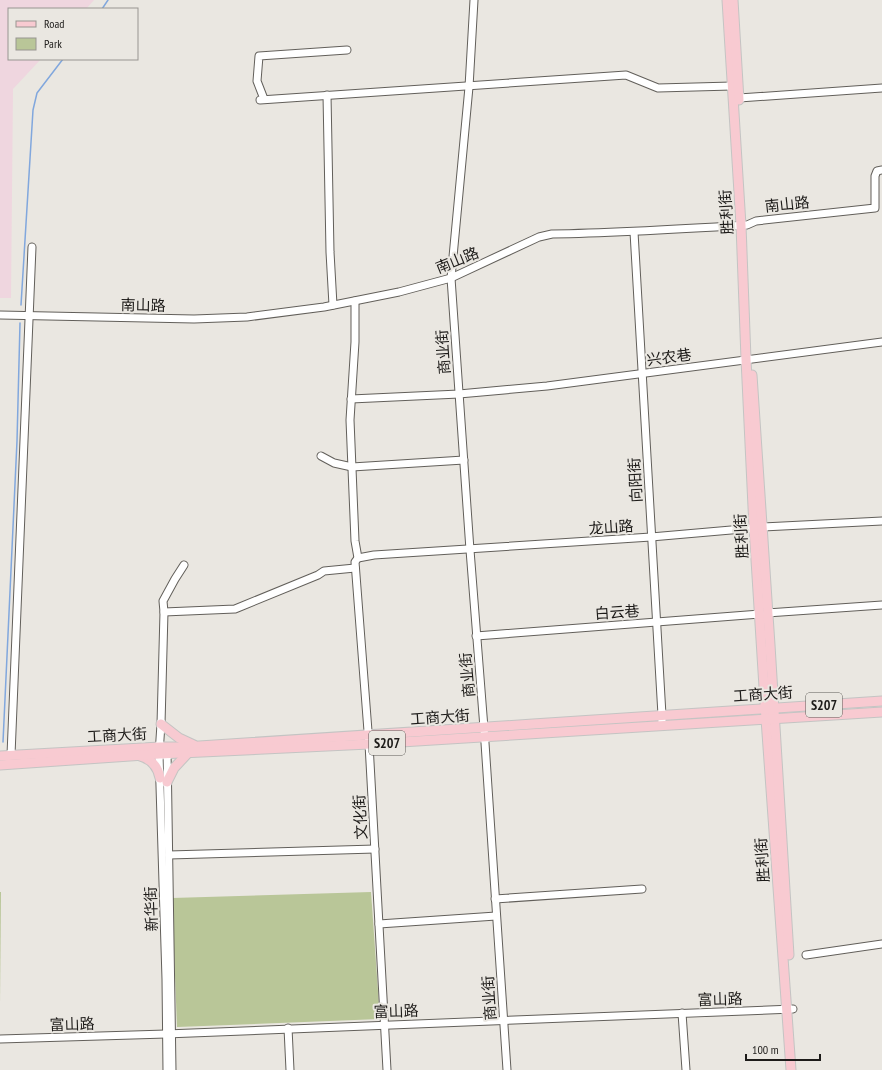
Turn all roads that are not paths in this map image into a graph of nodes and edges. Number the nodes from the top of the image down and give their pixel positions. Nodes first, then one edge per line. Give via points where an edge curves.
1 (474, 0) edge
2 (727, 0) edge
3 (733, 0) edge
4 (347, 50) dead end
5 (732, 86) junction
6 (882, 88) edge
7 (327, 95) junction
8 (739, 98) junction
9 (882, 170) edge
10 (744, 225) junction
11 (634, 232) junction
12 (32, 247) dead end
13 (451, 278) junction
14 (355, 301) junction
15 (333, 305) junction
16 (0, 315) edge
17 (29, 315) junction
18 (882, 342) edge
19 (748, 359) junction
20 (642, 374) junction
21 (459, 394) junction
22 (351, 399) junction
23 (321, 456) dead end
24 (464, 460) junction
25 (352, 467) junction
26 (882, 521) edge
27 (759, 527) junction
28 (651, 537) junction
29 (470, 550) junction
30 (356, 563) junction
31 (184, 565) dead end
32 (882, 605) edge
33 (164, 612) junction
34 (764, 613) junction
35 (656, 622) junction
36 (476, 636) junction
37 (882, 701) edge
38 (770, 708) junction
39 (882, 712) edge
40 (662, 715) junction
41 (770, 719) junction
42 (161, 724) junction
43 (662, 726) junction
44 (484, 732) junction
45 (368, 740) junction
46 (197, 746) junction
47 (163, 750) junction
48 (187, 754) junction
49 (11, 755) junction
50 (0, 756) edge
51 (137, 756) junction
52 (0, 765) edge
53 (164, 780) junction
54 (375, 848) junction
55 (169, 855) junction
56 (642, 889) dead end
57 (495, 899) junction
58 (496, 916) junction
59 (379, 924) junction
60 (882, 944) edge
61 (806, 955) dead end
62 (790, 1009) junction
63 (682, 1013) junction
64 (504, 1020) junction
65 (385, 1024) junction
66 (288, 1028) junction
67 (169, 1034) junction
68 (0, 1039) edge
69 (167, 1070) edge
70 (172, 1070) edge
71 (290, 1070) edge
72 (387, 1070) edge
73 (507, 1070) edge
74 (686, 1070) edge
75 (791, 1070) edge
76 (797, 1070) edge

1 - 13 street, 商业街
2 - 5 main road, 胜利街
3 - 8 main road, 胜利街
4 - 7 street via 259,56 257,81 262,100
5 - 7 street via 658,88 626,75
5 - 10 main road, 胜利街
6 - 8 street
7 - 15 street
8 - 10 main road, 胜利街
9 - 10 street, 南山路 via 877,171 875,176 875,208 756,221
10 - 11 street, 南山路
10 - 19 main road, 胜利街
11 - 13 street, 南山路 via 552,234 539,237
11 - 20 street, 向阳街
12 - 17 street
13 - 14 street, 南山路
13 - 21 street, 商业街
14 - 15 street, 南山路
14 - 22 street, 文化街
15 - 17 street, 南山路 via 247,317 194,319
16 - 17 street, 南山路
17 - 49 street
18 - 19 street, 兴农巷
19 - 20 street, 兴农巷
19 - 27 main road, 胜利街
20 - 21 street, 兴农巷
20 - 28 street, 向阳街
21 - 22 street, 兴农巷
21 - 24 street, 商业街
22 - 25 street, 文化街
23 - 25 street via 334,463
24 - 25 street
24 - 29 street, 商业街
25 - 30 street, 文化街
26 - 27 street, 龙山路
27 - 28 street, 龙山路
27 - 34 main road, 胜利街
28 - 29 street, 龙山路
28 - 35 street, 向阳街
29 - 30 street, 龙山路 via 374,555
29 - 36 street, 商业街
30 - 33 street, 龙山路 via 324,571 234,609
30 - 45 street, 文化街
31 - 33 street, 新华街 via 163,601
32 - 34 street, 白云巷
33 - 42 street, 新华街
34 - 35 street, 白云巷
34 - 38 main road, 胜利街
35 - 36 street, 白云巷
35 - 40 street, 向阳街
36 - 44 street, 商业街
37 - 38 main road, 工商大街 / S207
38 - 40 main road, 工商大街 / S207
38 - 41 main road, 胜利街
39 - 41 main road, 工商大街 / S207
40 - 43 street, 向阳街
40 - 44 main road, 工商大街 / S207
41 - 43 main road, 工商大街 / S207
41 - 62 main road, 胜利街
42 - 46 main road via 179,738
42 - 47 street, 新华街
43 - 44 main road, 工商大街 / S207
44 - 45 main road, 工商大街 / S207
44 - 57 street, 商业街
45 - 46 main road, 工商大街 / S207
45 - 48 main road, 工商大街 / S207
45 - 54 street, 文化街
46 - 47 main road, 工商大街 / S207
47 - 48 main road, 工商大街 / S207
47 - 49 main road, 工商大街 / S207
47 - 51 main road, 工商大街 / S207
47 - 53 street, 新华街
48 - 53 main road
49 - 50 main road, 工商大街 / S207
51 - 52 main road, 工商大街 / S207
51 - 53 main road via 151,762
53 - 55 street, 新华街
53 - 67 street, 新华街
54 - 55 street
54 - 59 street, 文化街
55 - 67 street, 新华街
56 - 57 street
57 - 58 street, 商业街
58 - 59 street
58 - 64 street, 商业街
59 - 65 street, 文化街
60 - 61 street
62 - 63 street, 富山路
62 - 75 main road, 胜利街
62 - 76 main road, 胜利街
63 - 64 street, 富山路
63 - 74 street
64 - 65 street, 富山路
64 - 73 street, 商业街
65 - 66 street, 富山路
65 - 72 street, 文化街
66 - 67 street, 富山路
66 - 71 street
67 - 68 street, 富山路
67 - 69 street, 新华街
67 - 70 street, 新华街

